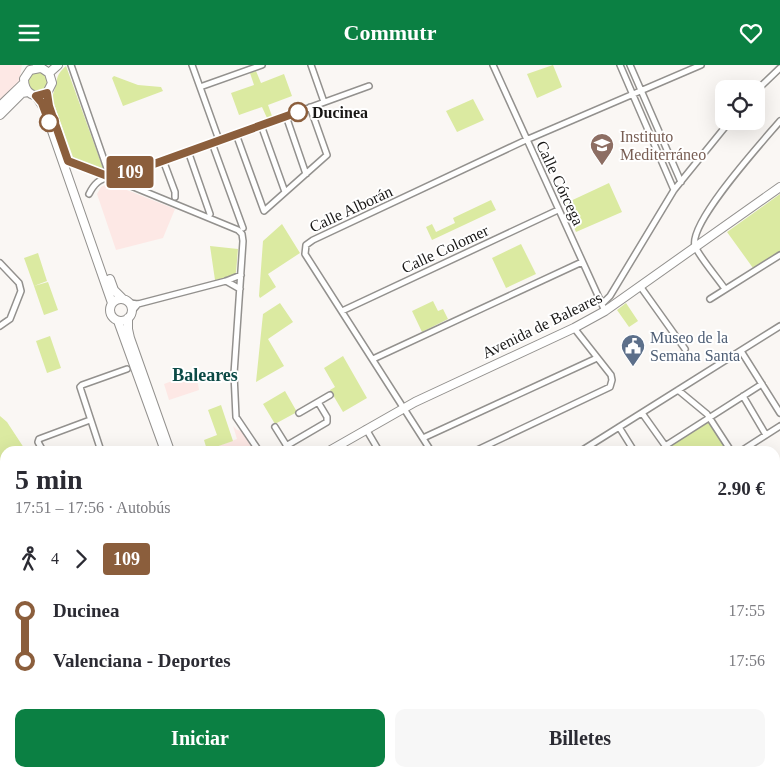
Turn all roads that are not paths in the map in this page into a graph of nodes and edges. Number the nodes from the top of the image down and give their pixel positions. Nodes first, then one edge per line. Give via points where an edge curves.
1 (58, 65) edge
2 (71, 65) edge
3 (192, 65) edge
4 (262, 65) edge
5 (310, 65) edge
6 (493, 65) edge
7 (620, 65) edge
8 (630, 65) edge
9 (701, 65) edge
10 (38, 66) edge
11 (780, 68) edge
12 (27, 69) edge
13 (49, 73) junction
14 (765, 82) edge
15 (24, 83) junction
16 (369, 86) dead end
17 (200, 87) junction
18 (641, 91) junction
19 (28, 92) junction
20 (47, 93) junction
21 (633, 94) junction
22 (36, 96) junction
23 (324, 103) junction
24 (0, 106) edge
25 (310, 107) junction
26 (0, 115) edge
27 (286, 116) junction
28 (780, 121) edge
29 (261, 125) junction
30 (723, 130) edge
31 (236, 134) junction
32 (219, 140) junction
33 (526, 140) junction
34 (212, 143) junction
35 (188, 151) junction
36 (164, 160) junction
37 (68, 161) junction
38 (306, 174) junction
39 (110, 177) junction
40 (681, 182) junction
41 (780, 187) edge
42 (674, 190) junction
43 (285, 192) junction
44 (90, 194) dead end
45 (175, 197) dead end
46 (558, 210) junction
47 (210, 214) dead end
48 (242, 228) dead end
49 (695, 247) junction
50 (780, 255) edge
51 (582, 262) junction
52 (0, 263) edge
53 (240, 275) junction
54 (226, 281) junction
55 (640, 286) junction
56 (240, 289) junction
57 (725, 289) junction
58 (122, 298) junction
59 (710, 299) dead end
60 (112, 303) junction
61 (603, 308) junction
62 (132, 309) junction
63 (342, 311) junction
64 (118, 321) junction
65 (0, 326) edge
66 (780, 326) edge
67 (574, 327) junction
68 (685, 349) dead end
69 (741, 351) junction
70 (597, 358) junction
71 (373, 359) junction
72 (127, 369) dead end
73 (762, 385) junction
74 (678, 391) junction
75 (330, 395) dead end
76 (743, 397) junction
77 (780, 399) edge
78 (318, 402) junction
79 (774, 403) junction
80 (404, 408) junction
81 (299, 413) dead end
82 (642, 413) junction
83 (780, 413) edge
84 (710, 417) junction
85 (90, 420) junction
86 (780, 426) edge
87 (275, 427) dead end
88 (619, 427) junction
89 (366, 429) junction
90 (766, 435) junction
91 (422, 438) junction
92 (665, 445) joint
93 (40, 446) edge
94 (99, 446) edge
95 (163, 446) edge
96 (168, 446) edge
97 (256, 446) edge
98 (286, 446) joint
99 (337, 446) edge
100 (376, 446) edge
101 (428, 446) edge
102 (486, 446) edge
103 (589, 446) edge
104 (631, 446) edge
105 (728, 446) edge
106 (749, 446) edge

1 - 13 main road
2 - 39 street
3 - 17 street
4 - 17 street
5 - 23 street
6 - 33 street, Calle Córcega
7 - 21 street
8 - 18 street
9 - 18 street, Calle Alborán
10 - 12 main road
10 - 13 main road
11 - 14 street
12 - 15 main road
13 - 20 main road via 52,83
15 - 19 main road
15 - 24 main road
16 - 23 street
17 - 32 street
18 - 21 street, Calle Alborán
18 - 40 street
19 - 22 main road
19 - 26 main road via 22,93
20 - 22 main road
20 - 37 main road
21 - 33 street, Calle Alborán
21 - 42 street
22 - 60 main road via 44,107
23 - 25 street
25 - 27 street
25 - 38 street via 327,155
27 - 29 street
27 - 38 street
28 - 49 street via 713,202 696,236
29 - 31 street
29 - 43 street
30 - 40 street
31 - 32 street
31 - 43 street via 264,211
32 - 34 street
33 - 46 street, Calle Córcega
33 - 63 street, Calle Alborán via 313,240 305,247 305,254
34 - 35 street
34 - 48 street
35 - 36 street
35 - 47 street
36 - 39 street
36 - 45 street
37 - 39 street
37 - 58 main road via 112,285
38 - 43 street
39 - 44 street via 96,183
39 - 53 street via 238,230 243,237
40 - 42 street
41 - 49 main road, Avenida de Baleares
42 - 61 street
46 - 51 street, Calle Córcega
46 - 63 street, Calle Colomer
49 - 55 main road, Avenida de Baleares
49 - 57 street
50 - 57 street
51 - 61 street, Calle Córcega
51 - 71 street
52 - 65 street via 19,283 21,291 10,319
53 - 54 street
53 - 56 street
54 - 56 street
54 - 62 street
55 - 61 main road, Avenida de Baleares
55 - 68 street
56 - 97 street via 234,373 236,417
57 - 59 street
58 - 60 main road
58 - 62 main road
60 - 64 main road via 110,313
61 - 67 main road, Avenida de Baleares
62 - 64 main road via 125,320
62 - 96 main road via 128,329 130,338
63 - 71 street, Calle Alborán
64 - 95 main road
66 - 69 street
67 - 70 street
67 - 80 main road, Avenida de Baleares
69 - 73 street
69 - 74 street
70 - 91 street
70 - 102 street via 612,377 612,385 608,389
71 - 80 street, Calle Alborán
72 - 85 street via 80,386
73 - 76 street
73 - 79 street
74 - 82 street
74 - 84 street
75 - 78 street
76 - 84 street
76 - 90 street
77 - 79 street
78 - 81 street
78 - 98 street via 328,417 327,422
79 - 83 street
80 - 89 main road, Avenida de Baleares
80 - 91 street, Calle Alborán
82 - 88 street
82 - 92 street
84 - 92 street
84 - 105 street
85 - 93 street via 39,439
85 - 94 street
86 - 90 street
87 - 98 street
88 - 103 street
88 - 104 street
89 - 99 main road, Avenida de Baleares
89 - 100 street
90 - 106 street
91 - 101 street, Calle Alborán

